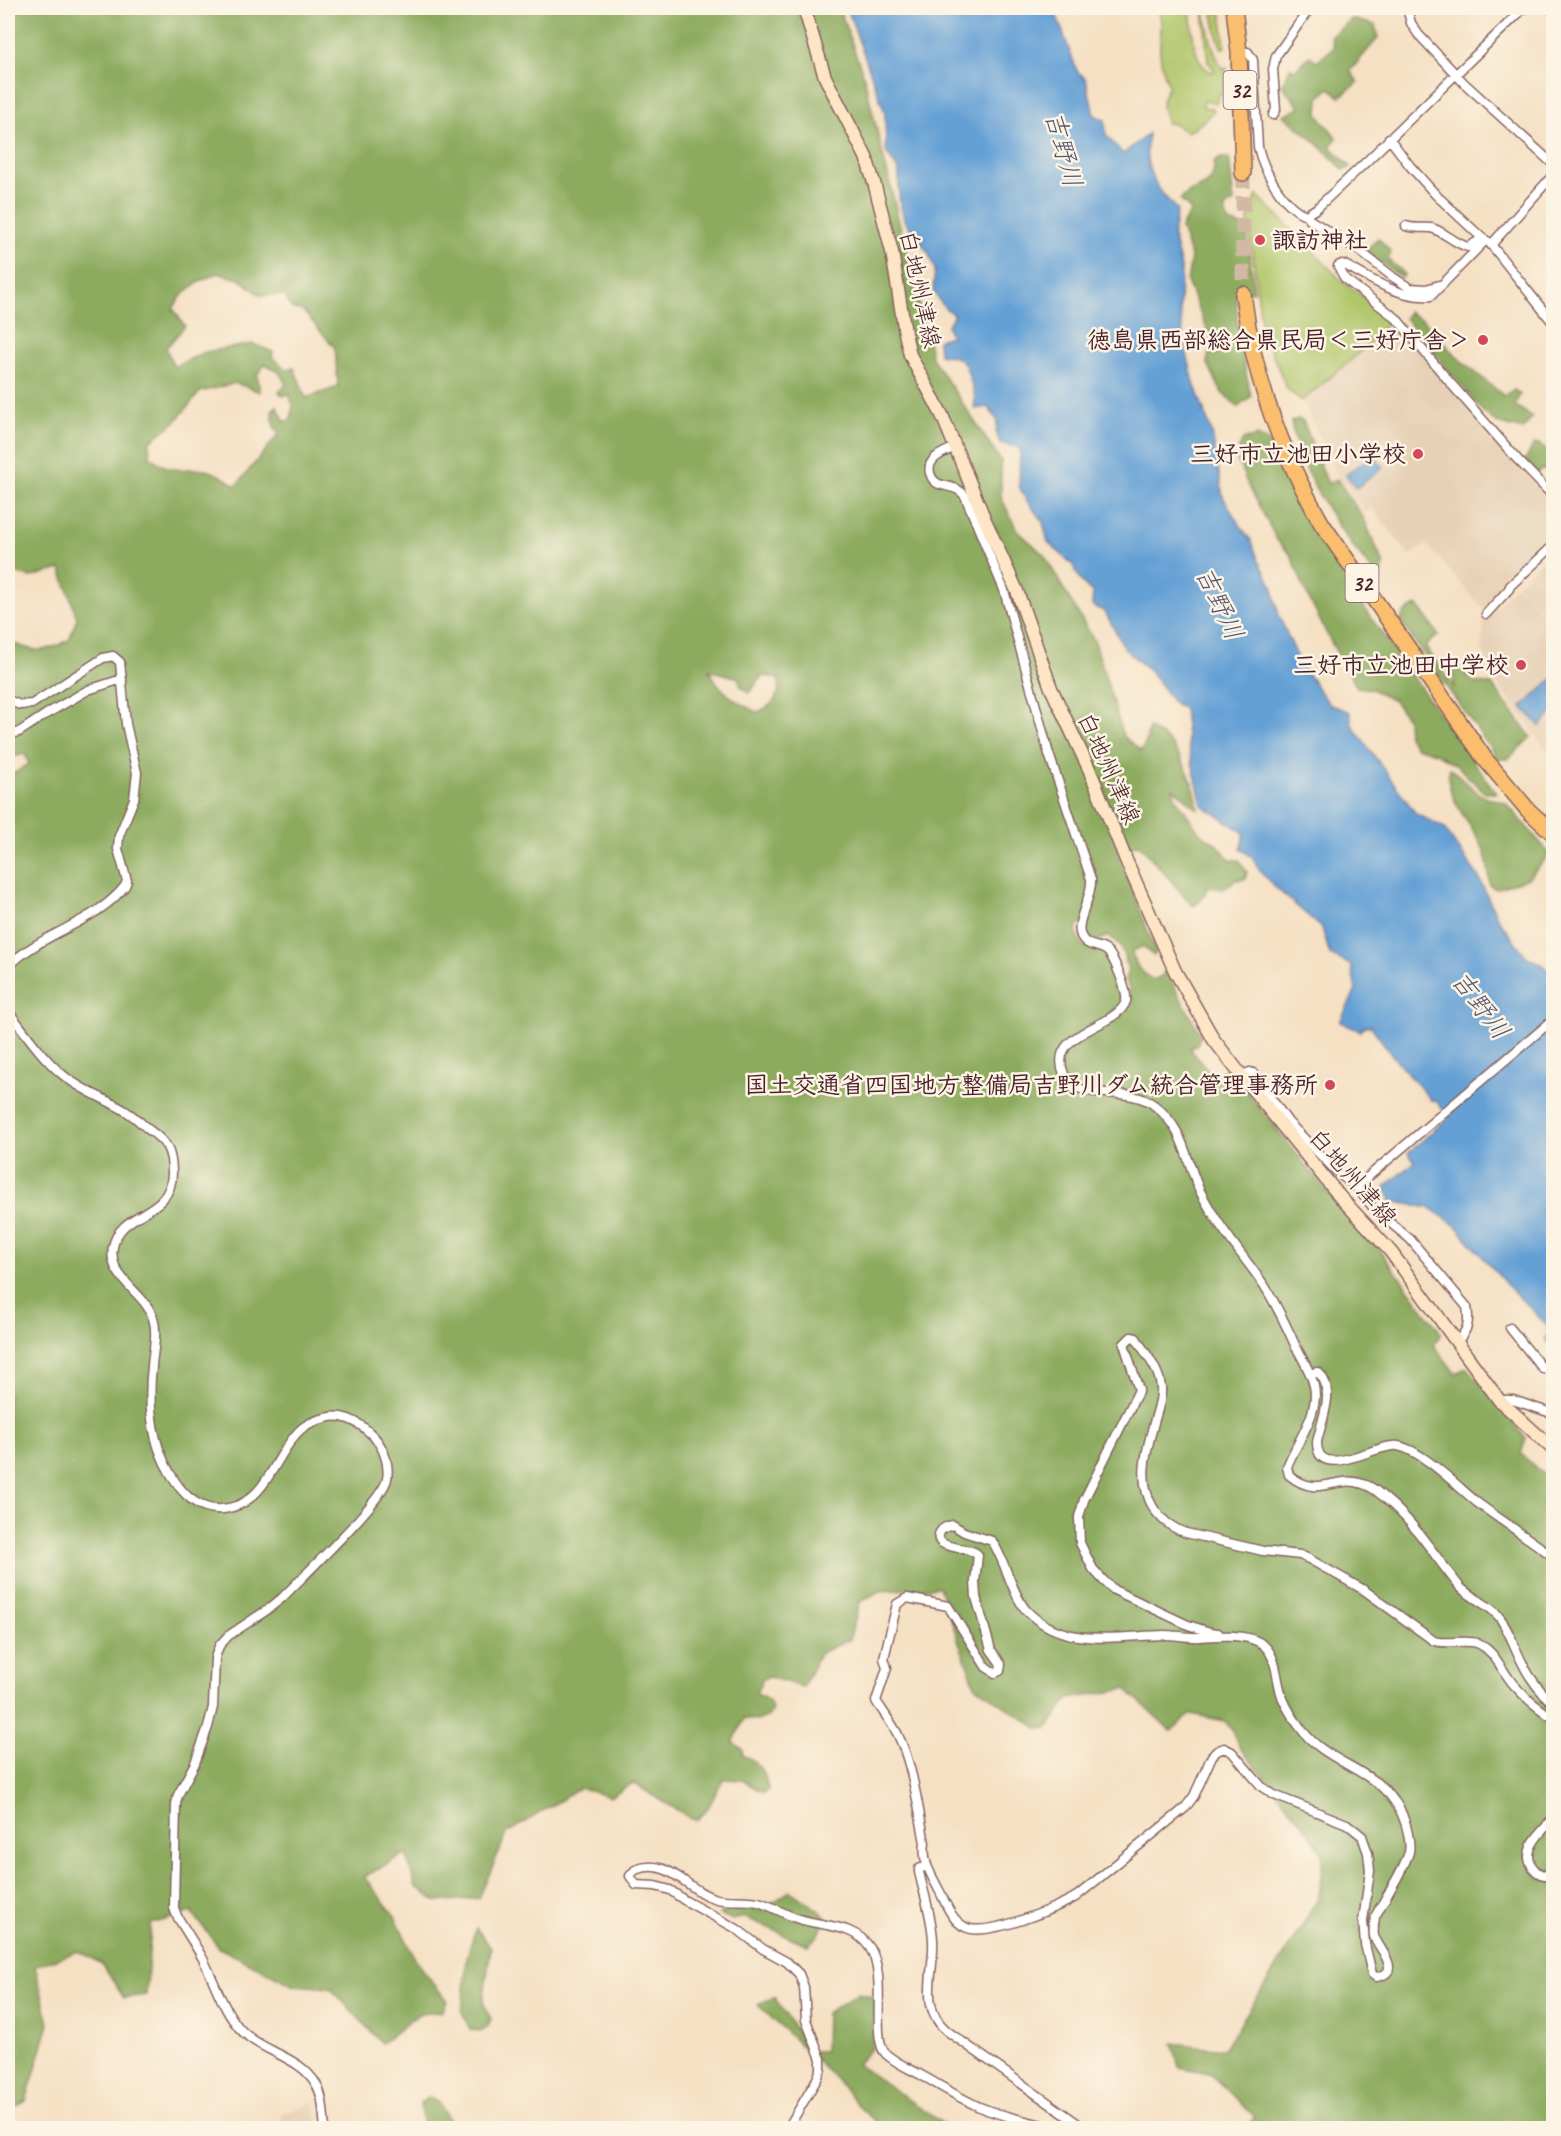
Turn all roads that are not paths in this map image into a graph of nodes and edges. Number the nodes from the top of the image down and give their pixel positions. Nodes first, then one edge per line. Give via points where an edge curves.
1 (804, 8) edge
2 (1234, 8) edge
3 (1310, 8) edge
4 (1407, 8) edge
5 (1524, 8) edge
6 (1550, 8) edge
7 (1554, 12) edge
8 (1239, 52) junction
9 (1457, 75) junction
10 (1273, 116) dead end
11 (1389, 138) junction
12 (1554, 165) edge
13 (1242, 173) tunnel mouth
14 (1554, 174) edge
15 (1306, 215) junction
16 (1406, 226) dead end
17 (1486, 241) junction
18 (1443, 284) junction
19 (1243, 294) tunnel mouth
20 (1554, 324) edge
21 (955, 447) junction
22 (1554, 497) edge
23 (1554, 544) edge
24 (1486, 614) dead end
25 (122, 679) junction
26 (8, 700) edge
27 (8, 735) edge
28 (1554, 834) edge
29 (8, 967) edge
30 (8, 1011) edge
31 (1554, 1019) edge
32 (1241, 1075) junction
33 (1356, 1187) junction
34 (1510, 1328) dead end
35 (1456, 1343) junction
36 (1554, 1368) edge
37 (1310, 1374) junction
38 (1499, 1400) junction
39 (1554, 1414) edge
40 (1554, 1450) edge
41 (1554, 1557) edge
42 (1226, 1636) junction
43 (1554, 1705) edge
44 (1554, 1719) edge
45 (1554, 1818) edge
46 (926, 1866) junction
47 (1554, 1874) edge
48 (325, 2128) edge
49 (788, 2128) edge
50 (1052, 2128) edge
51 (1084, 2128) edge

1 - 21 main road, 白地州津線 via 825,77 866,157 892,252 910,355
2 - 8 highway, 32
3 - 10 street via 1276,56
4 - 9 street via 1418,34
5 - 9 street
6 - 7 street
8 - 13 highway, 32
8 - 15 street via 1248,52 1253,60 1261,160 1292,206
9 - 11 street
9 - 12 street
11 - 15 street
11 - 17 street via 1436,195
14 - 17 street
15 - 18 street via 1410,288
16 - 17 street via 1433,228 1468,247
17 - 18 street
17 - 20 street
18 - 22 street via 1431,296 1422,297 1388,288 1345,265 1338,266 1345,279 1400,322
19 - 28 highway, 32 via 1251,349 1268,406 1285,452 1317,516 1485,759
21 - 32 main road, 白地州津線 via 1017,591 1051,688 1165,951 1207,1029
21 - 37 street via 935,457 929,469 934,481 953,486 965,496 1004,590 1049,754 1091,879 1080,934 1086,943 1110,954 1125,987 1126,1003 1116,1013 1070,1042 1062,1062 1063,1071 1077,1088 1140,1097 1164,1113 1176,1128 1199,1189 1274,1302
23 - 24 street
25 - 26 street via 120,662 110,656 32,704
25 - 27 street via 88,690 20,732
25 - 29 street via 136,774 134,799 119,836 118,849 127,881 120,892 93,914 33,945
30 - 48 street via 62,1075 128,1112 168,1150 172,1185 168,1193 124,1226 112,1250 116,1268 148,1305 153,1319 156,1330 150,1411 162,1457 183,1491 204,1508 228,1509 242,1504 259,1490 298,1431 333,1416 366,1429 385,1456 387,1481 368,1508 282,1598 228,1636 219,1647 214,1658 213,1707 208,1727 176,1804 177,1916 237,2026 252,2040 297,2064 316,2084
31 - 33 street
32 - 33 street via 1253,1073 1288,1122
32 - 35 main road, 白地州津線 via 1341,1198 1391,1252
33 - 35 street via 1377,1212 1410,1239 1467,1307 1470,1322
34 - 36 street via 1543,1369
35 - 38 main road, 白地州津線
37 - 41 street via 1318,1372 1322,1376 1328,1395 1317,1442 1320,1455 1334,1462 1389,1445 1399,1446 1433,1464 1478,1503
37 - 43 street via 1314,1406 1287,1467 1289,1475 1313,1487 1366,1484 1400,1511 1460,1587 1499,1617 1525,1669
38 - 39 street via 1513,1400
38 - 40 main road, 白地州津線
42 - 44 street via 1188,1625 1114,1590 1093,1569 1080,1543 1079,1517 1084,1500 1139,1390 1124,1344 1131,1337 1136,1338 1161,1383 1144,1480 1152,1505 1168,1525 1263,1551 1300,1555 1364,1590 1434,1641 1478,1643 1526,1698
42 - 46 street via 1090,1639 1065,1633 1026,1609 992,1540 946,1526 939,1535 941,1542 948,1547 976,1551 978,1555 976,1597 991,1650 1001,1668 995,1673 986,1667 948,1606 907,1598 894,1608 884,1658 887,1668 876,1701 902,1743 925,1843
42 - 46 street via 1249,1639 1266,1648 1272,1656 1282,1697 1309,1740 1374,1779 1404,1818 1409,1852 1373,1927 1389,1964 1385,1975 1372,1974 1365,1944 1363,1921 1370,1871 1362,1836 1347,1824 1268,1791 1224,1748 1212,1756 1185,1808 1077,1896 1059,1906 993,1929 971,1930 953,1916
45 - 47 street via 1534,1840 1529,1853 1538,1873
46 - 51 street via 919,1872 933,1940 930,1997 934,2017 947,2031
49 - 50 street via 821,2069 806,2020 799,1974 737,1929 670,1890 636,1885 630,1876 635,1870 654,1867 672,1871 710,1897 757,1902 798,1919 851,1932 875,1956 880,1983 879,2039 884,2052 983,2108

